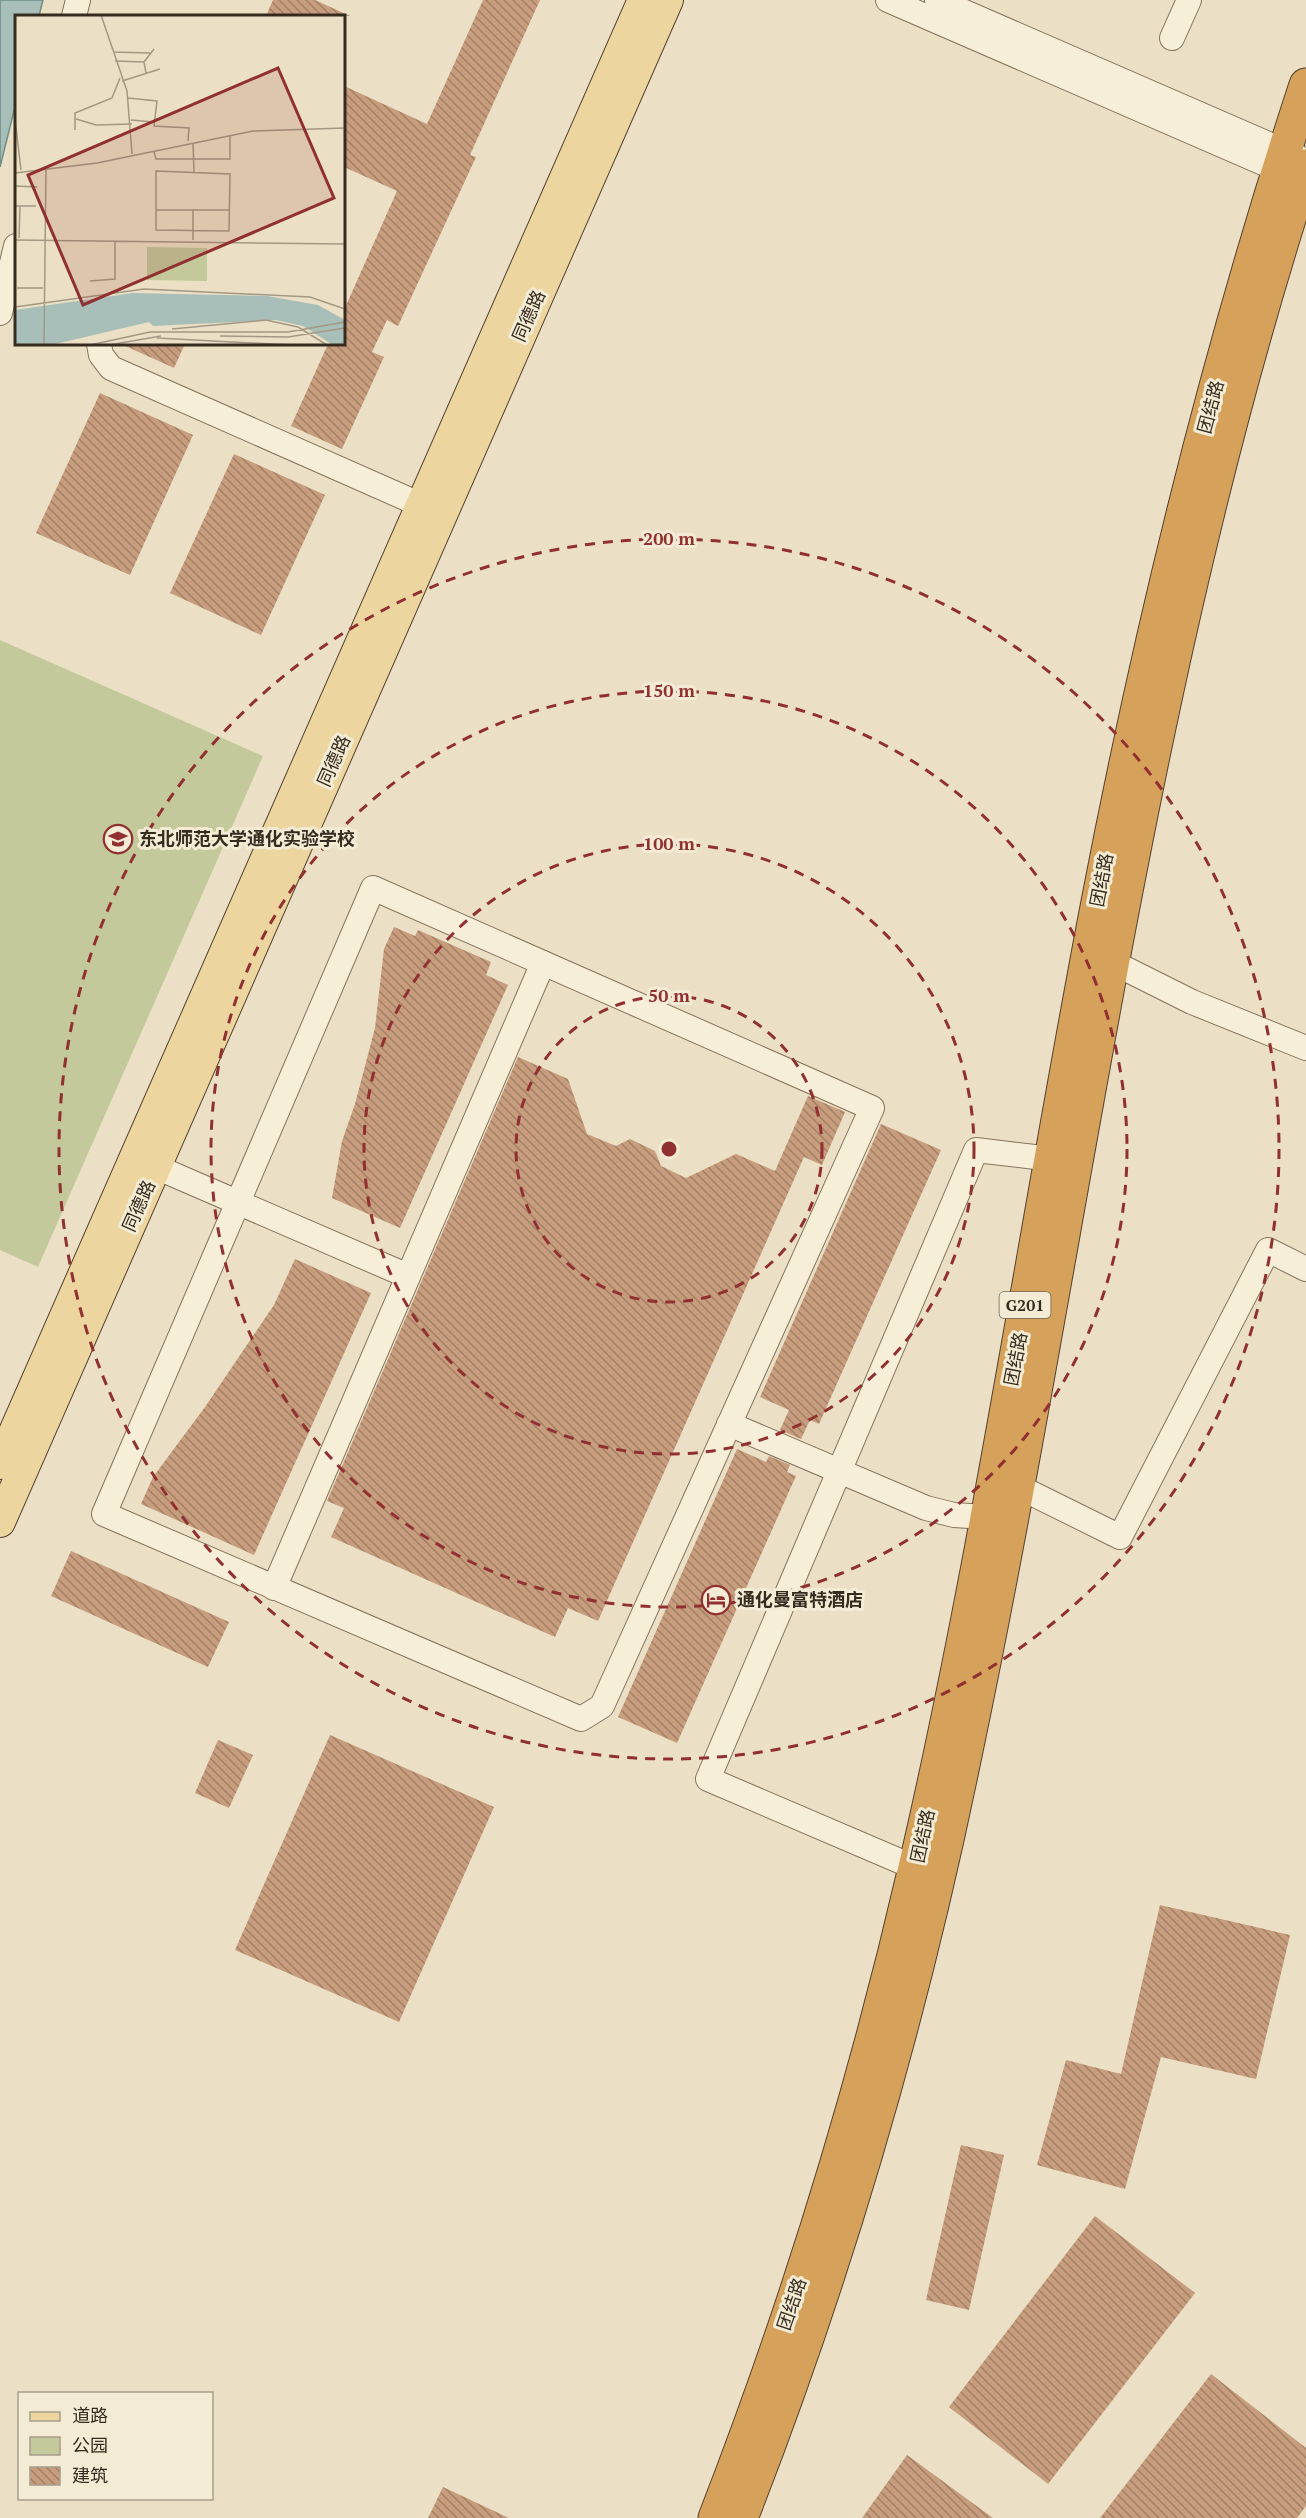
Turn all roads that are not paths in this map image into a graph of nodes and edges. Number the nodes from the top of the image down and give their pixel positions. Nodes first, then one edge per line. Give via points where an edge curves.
1 (78, 0) edge
2 (643, 0) edge
3 (668, 0) edge
4 (888, 0) edge
5 (937, 0) edge
6 (1189, 0) edge
7 (74, 15) edge
8 (1172, 38) dead end
9 (1306, 85) edge
10 (1295, 165) edge
11 (15, 250) edge
12 (0, 312) edge
13 (99, 345) edge
14 (421, 505) junction
15 (1112, 962) junction
16 (543, 963) junction
17 (1306, 1048) edge
18 (1052, 1159) junction
19 (156, 1167) junction
20 (238, 1202) junction
21 (1305, 1266) edge
22 (408, 1276) junction
23 (729, 1424) junction
24 (0, 1464) edge
25 (839, 1471) junction
26 (1017, 1486) junction
27 (986, 1517) junction
28 (0, 1522) edge
29 (274, 1588) junction
30 (916, 1868) junction
31 (715, 2518) edge
32 (741, 2518) edge

1 - 7 street
2 - 14 main road, 同德路
3 - 19 main road, 同德路
4 - 10 street
5 - 10 street
6 - 8 street
9 - 10 highway, 团结路 / G201
10 - 15 highway, 团结路 / G201 via 1154,752
10 - 18 highway, 团结路 / G201 via 1216,385 1155,633 1098,900
11 - 12 street
13 - 14 street via 101,356 111,368
14 - 24 main road, 同德路
15 - 17 street via 1192,1002
15 - 26 highway, 团结路 / G201
16 - 20 street via 374,888
16 - 22 street
16 - 23 street via 872,1108
18 - 25 street via 976,1150
18 - 27 highway, 团结路 / G201
19 - 20 street
19 - 28 main road, 同德路
20 - 22 street
20 - 29 street via 104,1514
21 - 26 street via 1268,1250 1120,1537
22 - 29 street
23 - 25 street
23 - 29 street via 603,1706 581,1719
25 - 27 street via 926,1508
25 - 30 street via 708,1779
26 - 32 highway, 团结路 / G201 via 964,1761 914,1978 828,2276
27 - 30 highway, 团结路 / G201
30 - 31 highway, 团结路 / G201 via 833,2178 767,2380

